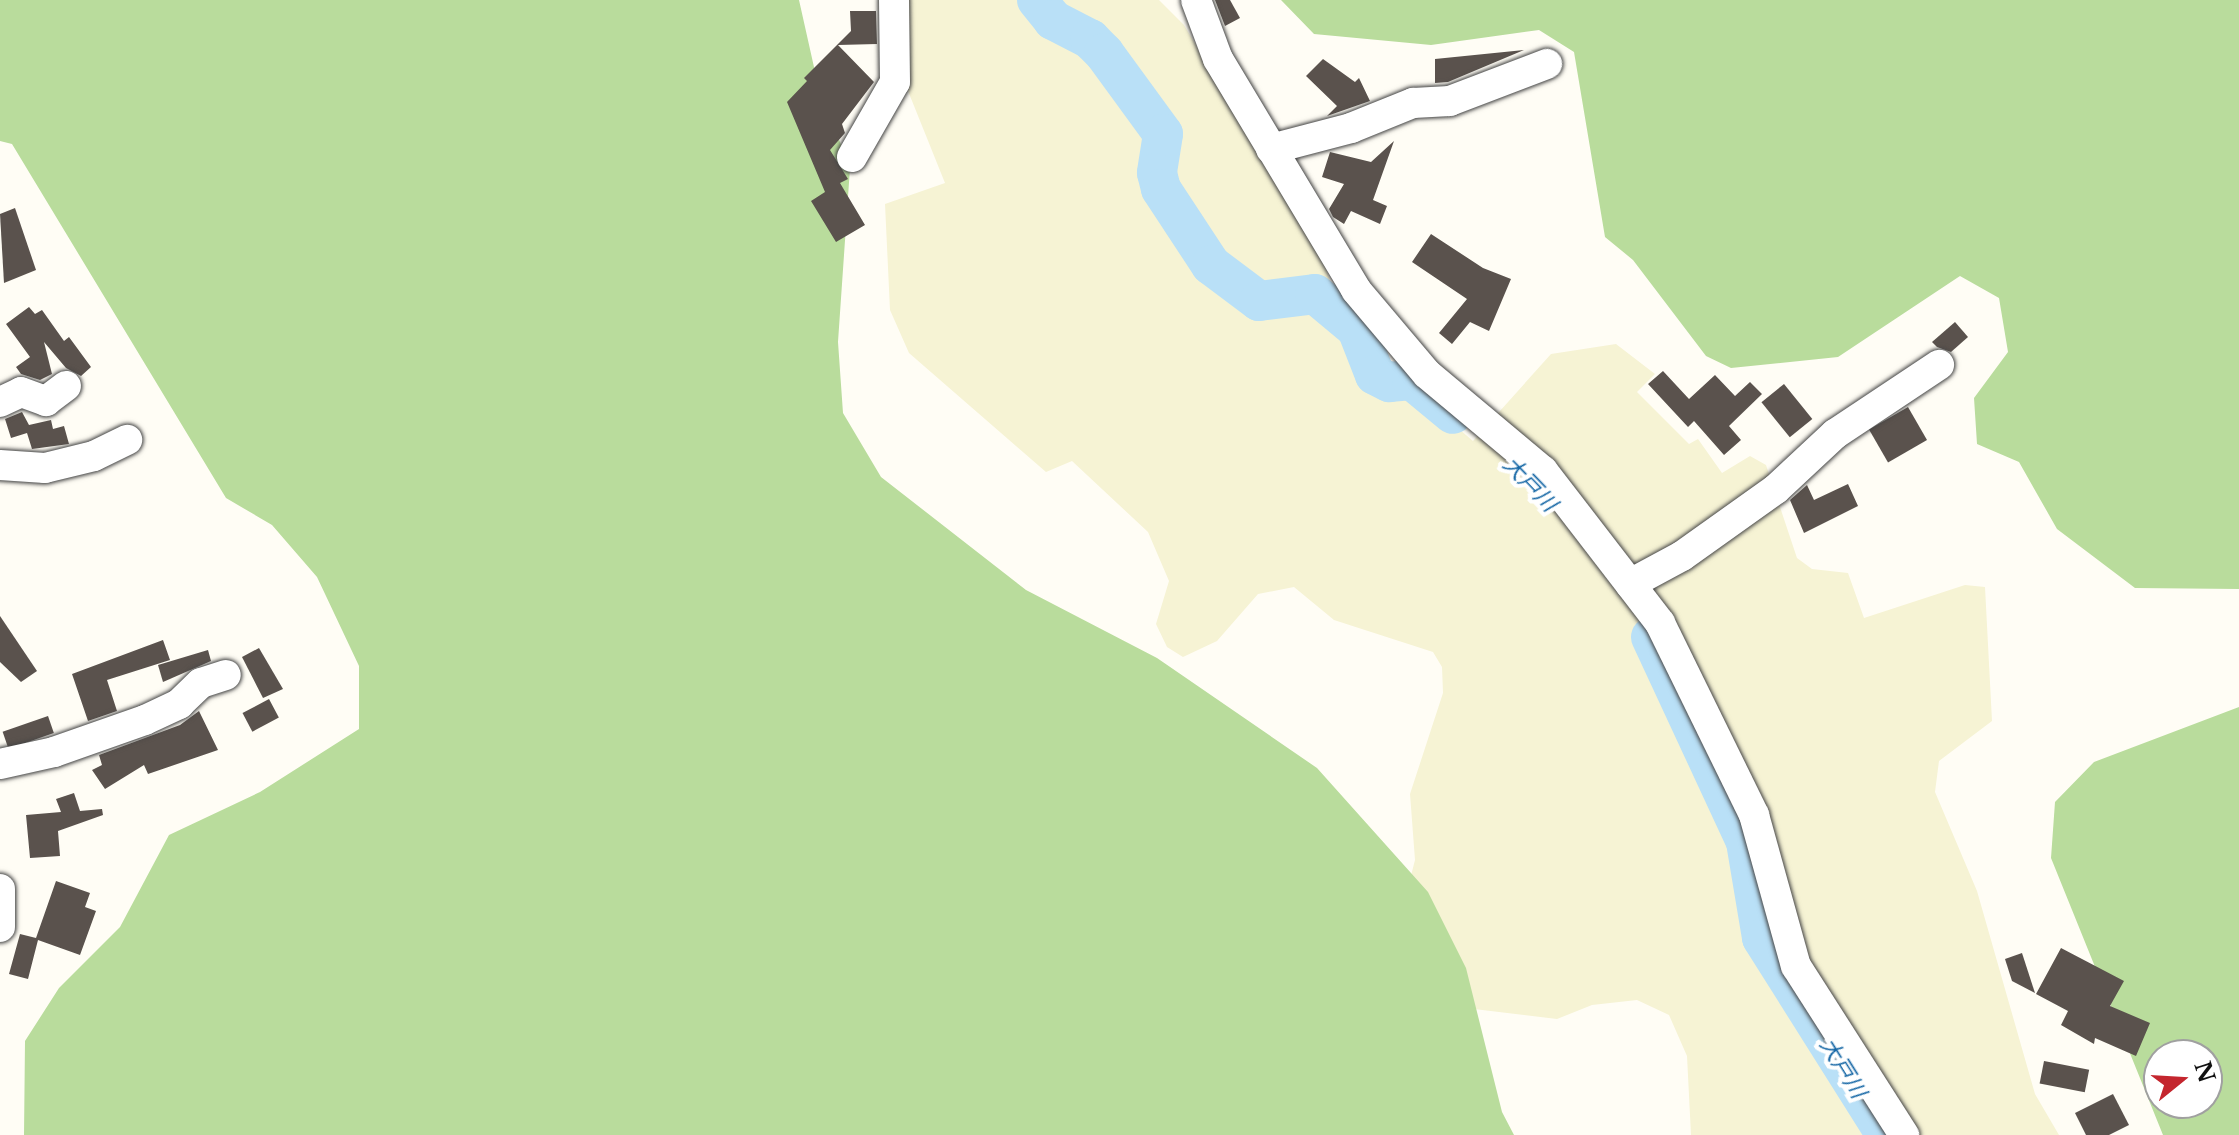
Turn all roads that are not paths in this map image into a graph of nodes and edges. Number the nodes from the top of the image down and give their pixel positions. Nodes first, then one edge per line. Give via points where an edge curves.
1 (894, 0) edge
2 (1196, 0) edge
3 (1547, 64) dead end
4 (1271, 149) junction
5 (852, 157) dead end
6 (1939, 365) dead end
7 (66, 386) dead end
8 (0, 402) edge
9 (127, 440) dead end
10 (0, 465) edge
11 (1630, 584) junction
12 (226, 675) dead end
13 (0, 764) edge
14 (0, 889) edge
15 (0, 927) edge
16 (1904, 1135) edge

1 - 5 street via 895,82
2 - 4 street via 1218,59
3 - 4 street via 1450,101 1413,103 1351,128
4 - 11 street via 1356,290 1427,374 1543,471
6 - 11 street via 1835,434 1776,489 1682,556
7 - 8 street via 46,401 21,392
9 - 10 street via 94,456 45,468
11 - 16 street via 1660,623 1754,815 1796,966
12 - 13 street via 201,683 179,704 145,720 54,752
14 - 15 street

